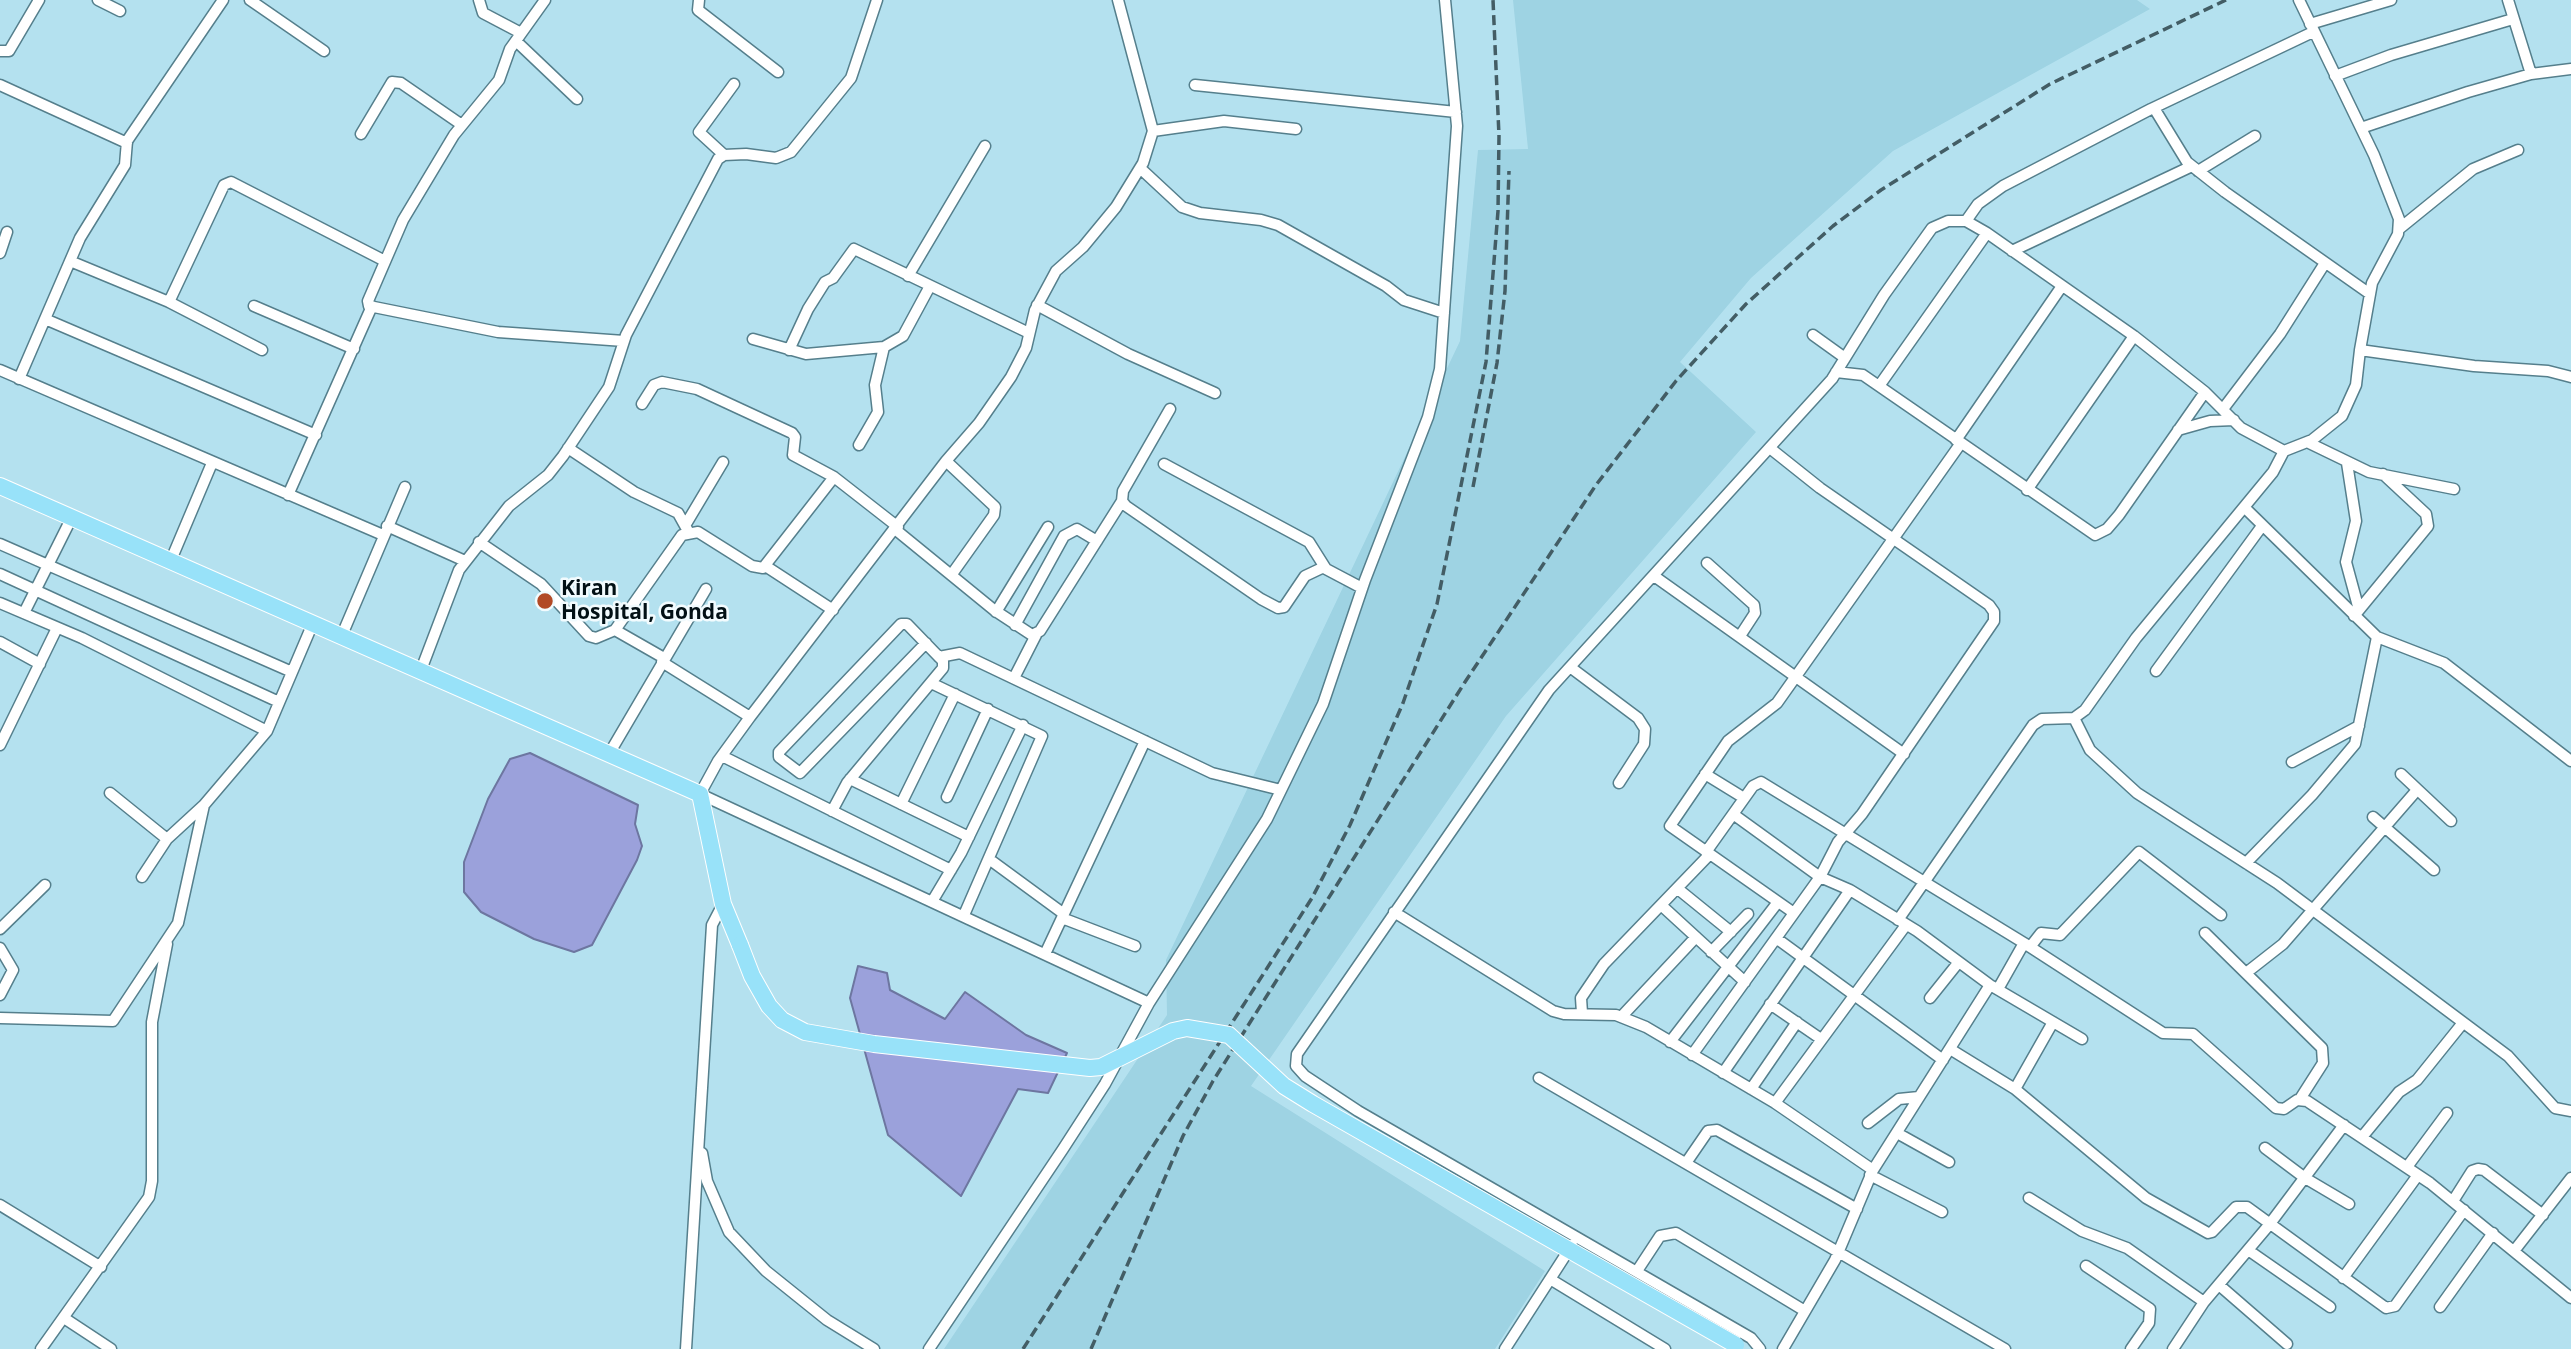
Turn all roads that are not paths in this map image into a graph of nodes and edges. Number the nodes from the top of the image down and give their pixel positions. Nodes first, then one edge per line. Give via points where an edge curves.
1 (40, 0) edge
2 (98, 0) edge
3 (223, 0) edge
4 (250, 0) edge
5 (479, 0) edge
6 (545, 0) edge
7 (699, 0) edge
8 (877, 0) edge
9 (1118, 0) edge
10 (1445, 0) edge
11 (2300, 0) edge
12 (2391, 0) edge
13 (2508, 0) edge
14 (120, 11) dead end
15 (2514, 19) junction
16 (2312, 28) junction
17 (519, 37) junction
18 (0, 51) edge
19 (324, 51) dead end
20 (2571, 69) edge
21 (778, 72) dead end
22 (2531, 74) junction
23 (2335, 76) junction
24 (734, 83) dead end
25 (0, 85) edge
26 (1195, 85) dead end
27 (577, 99) dead end
28 (2154, 108) junction
29 (1456, 112) junction
30 (462, 125) junction
31 (2361, 128) junction
32 (1296, 129) dead end
33 (1153, 131) junction
34 (361, 134) dead end
35 (2255, 136) dead end
36 (127, 143) junction
37 (985, 146) dead end
38 (2518, 150) dead end
39 (724, 155) junction
40 (1140, 168) junction
41 (2195, 168) junction
42 (1966, 221) junction
43 (2399, 229) junction
44 (7, 232) dead end
45 (1987, 233) junction
46 (2012, 251) junction
47 (0, 253) edge
48 (70, 261) junction
49 (385, 261) junction
50 (2325, 263) junction
51 (908, 276) junction
52 (930, 286) junction
53 (2062, 286) junction
54 (2370, 295) junction
55 (169, 302) junction
56 (1037, 305) junction
57 (254, 306) dead end
58 (372, 306) junction
59 (1444, 313) junction
60 (45, 319) junction
61 (1029, 333) junction
62 (1812, 335) dead end
63 (2134, 336) junction
64 (752, 339) dead end
65 (624, 341) junction
66 (884, 347) junction
67 (354, 349) junction
68 (262, 350) dead end
69 (2360, 350) junction
70 (789, 351) junction
71 (1845, 358) junction
72 (0, 370) edge
73 (1836, 372) junction
74 (2571, 377) edge
75 (19, 379) junction
76 (1879, 386) junction
77 (2205, 392) junction
78 (1215, 393) dead end
79 (642, 404) dead end
80 (1170, 409) dead end
81 (2223, 409) junction
82 (2234, 420) junction
83 (2178, 430) junction
84 (316, 435) junction
85 (1959, 442) junction
86 (2307, 442) junction
87 (859, 445) dead end
88 (568, 448) junction
89 (1771, 449) junction
90 (2284, 450) junction
91 (946, 461) junction
92 (723, 462) dead end
93 (212, 463) junction
94 (2347, 463) junction
95 (1164, 464) dead end
96 (2383, 474) junction
97 (834, 477) junction
98 (0, 486) edge
99 (405, 487) dead end
100 (2454, 489) dead end
101 (2027, 490) junction
102 (288, 495) junction
103 (1122, 501) junction
104 (2245, 508) junction
105 (72, 517) junction
106 (2262, 526) junction
107 (1048, 527) dead end
108 (687, 528) junction
109 (897, 529) junction
110 (385, 531) junction
111 (1895, 540) junction
112 (1097, 541) junction
113 (479, 542) junction
114 (0, 544) edge
115 (171, 560) junction
116 (465, 561) junction
117 (1707, 563) dead end
118 (49, 564) junction
119 (767, 566) junction
120 (1324, 567) junction
121 (0, 574) edge
122 (952, 574) junction
123 (1654, 576) junction
124 (1362, 588) junction
125 (706, 589) dead end
126 (36, 590) junction
127 (0, 603) edge
128 (833, 610) junction
129 (996, 612) junction
130 (24, 613) junction
131 (2357, 613) junction
132 (313, 623) junction
133 (1015, 625) junction
134 (57, 628) junction
135 (615, 631) junction
136 (1037, 633) junction
137 (342, 635) junction
138 (1740, 636) junction
139 (2377, 637) junction
140 (0, 642) edge
141 (926, 643) junction
142 (939, 657) junction
143 (663, 660) junction
144 (40, 664) junction
145 (1570, 667) junction
146 (421, 670) junction
147 (2156, 671) dead end
148 (292, 672) junction
149 (1796, 677) junction
150 (1014, 678) junction
151 (931, 683) junction
152 (955, 694) junction
153 (279, 702) junction
154 (988, 709) junction
155 (750, 717) junction
156 (2074, 718) junction
157 (1023, 725) junction
158 (2359, 726) junction
159 (267, 731) junction
160 (1145, 741) junction
161 (0, 745) edge
162 (609, 754) junction
163 (1904, 754) junction
164 (722, 757) junction
165 (2571, 761) edge
166 (2292, 762) dead end
167 (1705, 774) junction
168 (2401, 774) dead end
169 (850, 779) junction
170 (1619, 783) dead end
171 (1281, 790) junction
172 (2417, 790) junction
173 (110, 793) dead end
174 (700, 794) junction
175 (947, 797) dead end
176 (1744, 799) junction
177 (901, 804) junction
178 (204, 805) junction
179 (832, 811) junction
180 (1733, 814) junction
181 (2373, 817) dead end
182 (2451, 821) dead end
183 (2385, 828) junction
184 (1845, 833) junction
185 (969, 837) junction
186 (167, 839) junction
187 (1708, 853) junction
188 (989, 859) junction
189 (2246, 863) junction
190 (951, 870) junction
191 (2434, 870) dead end
192 (142, 877) dead end
193 (1820, 877) junction
194 (1924, 881) junction
195 (44, 885) dead end
196 (1678, 888) junction
197 (1850, 890) junction
198 (933, 900) junction
199 (1777, 902) junction
200 (723, 904) junction
201 (1661, 905) junction
202 (2312, 911) junction
203 (1394, 912) junction
204 (1794, 913) junction
205 (1748, 914) dead end
206 (964, 915) junction
207 (2221, 915) dead end
208 (1063, 916) junction
209 (1902, 922) junction
210 (0, 929) edge
211 (1731, 932) junction
212 (2205, 933) dead end
213 (169, 937) junction
214 (1696, 937) junction
215 (1776, 938) junction
216 (2027, 945) junction
217 (1135, 946) dead end
218 (0, 948) edge
219 (1711, 952) junction
220 (1045, 954) junction
221 (1803, 956) junction
222 (1958, 963) junction
223 (1727, 965) junction
224 (2246, 973) junction
225 (1745, 982) junction
226 (1994, 987) junction
227 (1855, 994) junction
228 (0, 995) edge
229 (1930, 998) dead end
230 (1149, 1003) junction
231 (1770, 1004) junction
232 (1581, 1013) junction
233 (1622, 1016) junction
234 (0, 1018) edge
235 (1797, 1022) junction
236 (2053, 1022) junction
237 (2462, 1024) junction
238 (1821, 1039) junction
239 (2082, 1039) dead end
240 (1670, 1042) junction
241 (1950, 1049) junction
242 (1692, 1055) junction
243 (1943, 1059) junction
244 (1723, 1073) junction
245 (1539, 1078) dead end
246 (2015, 1089) junction
247 (1751, 1090) junction
248 (1919, 1097) junction
249 (2300, 1099) junction
250 (1775, 1103) junction
251 (2571, 1111) edge
252 (2447, 1113) dead end
253 (1868, 1124) dead end
254 (2344, 1125) junction
255 (1897, 1133) junction
256 (698, 1137) junction
257 (2362, 1137) junction
258 (2265, 1148) dead end
259 (1686, 1163) junction
260 (1948, 1163) dead end
261 (2407, 1167) junction
262 (1872, 1173) junction
263 (2418, 1175) junction
264 (2305, 1178) junction
265 (2571, 1178) edge
266 (2029, 1198) dead end
267 (2453, 1201) junction
268 (2348, 1204) dead end
269 (0, 1205) edge
270 (1857, 1209) junction
271 (2464, 1210) junction
272 (1942, 1212) dead end
273 (2543, 1215) junction
274 (2271, 1222) junction
275 (2493, 1233) junction
276 (1577, 1236) junction
277 (2248, 1250) junction
278 (2514, 1251) junction
279 (1839, 1253) junction
280 (2085, 1266) dead end
281 (101, 1267) junction
282 (1637, 1271) junction
283 (2343, 1278) junction
284 (1549, 1279) junction
285 (2219, 1285) junction
286 (2571, 1298) edge
287 (2204, 1302) junction
288 (2330, 1307) dead end
289 (2440, 1307) dead end
290 (1805, 1311) junction
291 (64, 1318) junction
292 (2287, 1344) dead end
293 (1740, 1347) edge
294 (41, 1349) edge
295 (111, 1349) edge
296 (685, 1349) edge
297 (874, 1349) edge
298 (929, 1349) edge
299 (1505, 1349) edge
300 (1665, 1349) edge
301 (1760, 1349) edge
302 (1783, 1349) edge
303 (2005, 1349) edge
304 (2131, 1349) edge
305 (2173, 1349) edge

1 - 18 street via 9,51
2 - 14 street
3 - 36 street
4 - 19 street
5 - 17 street via 484,13
6 - 17 street
7 - 21 street via 698,10
8 - 39 street via 851,78 791,152 776,158
9 - 33 street
10 - 29 street
11 - 16 street
12 - 16 street
13 - 15 street
15 - 22 street
15 - 23 street
16 - 23 street
16 - 28 street
17 - 27 street
17 - 30 street via 499,80
20 - 22 street
22 - 31 street
23 - 31 street
24 - 39 street via 699,132
25 - 36 street
26 - 29 street
28 - 41 street via 2180,155
28 - 42 street via 2003,186 1978,204
29 - 59 street
30 - 34 street via 401,83 392,82
30 - 49 street via 403,220
31 - 43 street via 2392,197
32 - 33 street via 1224,121
33 - 40 street
35 - 41 street
36 - 48 street via 125,165
37 - 51 street
38 - 43 street via 2473,169
39 - 65 street
40 - 56 street via 1116,207 1056,271
40 - 59 street via 1182,207 1278,225 1404,300
41 - 46 street
41 - 50 street
42 - 45 street
42 - 71 street via 1948,221 1932,228
43 - 54 street
44 - 47 street
45 - 46 street
45 - 76 street
46 - 53 street
48 - 55 street
48 - 60 street
49 - 55 street via 231,182 224,185
49 - 58 street via 368,301
50 - 54 street
50 - 81 street via 2280,334
51 - 52 street
51 - 70 street via 850,251 808,309
52 - 61 street
52 - 66 street via 903,335
53 - 63 street
53 - 85 street
54 - 69 street
55 - 68 street
56 - 61 street
56 - 78 street via 1128,354
57 - 67 street
58 - 65 street via 498,332
58 - 67 street
59 - 124 street via 1440,369 1427,418
60 - 75 street
60 - 84 street
61 - 91 street via 1012,377
62 - 71 street
63 - 77 street
63 - 101 street
64 - 70 street
65 - 88 street via 609,387
66 - 70 street via 820,355
66 - 87 street via 875,384 878,412
67 - 84 street
69 - 74 street
69 - 86 street via 2349,407 2332,427
71 - 73 street
72 - 75 street
73 - 76 street via 1863,375
73 - 89 street
75 - 93 street
76 - 85 street
77 - 81 street
77 - 83 street
79 - 97 street via 658,383 697,389 792,433 793,455
80 - 103 street via 1123,491
81 - 82 street
82 - 83 street
82 - 90 street
83 - 101 street via 2119,515 2101,533 2085,530
84 - 102 street
85 - 101 street
85 - 111 street
86 - 90 street
86 - 94 street
88 - 108 street via 634,492 678,513
88 - 113 street via 548,475 509,506
89 - 111 street
89 - 123 street
90 - 104 street
91 - 109 street
91 - 122 street via 995,507
92 - 108 street
93 - 102 street
93 - 115 street
94 - 96 street
94 - 131 street via 2356,521 2346,562
95 - 120 street via 1309,542
96 - 100 street
96 - 131 street via 2426,514 2428,526
97 - 109 street
97 - 119 street
98 - 105 highway
99 - 110 street
102 - 110 street
103 - 112 street
103 - 120 street via 1278,608 1284,607 1305,576
104 - 106 street
104 - 156 street via 2198,560 2085,710
105 - 115 highway
105 - 118 street
106 - 131 street
106 - 147 street
107 - 129 street
108 - 119 street via 752,566
108 - 135 street
109 - 122 street
109 - 128 street
110 - 116 street
110 - 137 street
111 - 149 street
111 - 163 street via 1994,612 1988,632
112 - 133 street via 1077,529 1064,536
112 - 136 street
113 - 116 street
113 - 135 street via 541,584 589,636
114 - 118 street
115 - 132 highway
116 - 146 street
117 - 138 street via 1754,605 1755,613
118 - 126 street
118 - 148 street
119 - 128 street
120 - 124 street
121 - 126 street
122 - 129 street
123 - 138 street
123 - 145 street
124 - 171 street via 1323,704
125 - 143 street
126 - 130 street
126 - 153 street
127 - 130 street
128 - 155 street
129 - 133 street
130 - 134 street
131 - 139 street
132 - 137 highway
132 - 148 street
133 - 136 street via 1028,634
134 - 144 street
134 - 159 street
135 - 143 street
136 - 150 street
137 - 146 highway
138 - 149 street
139 - 158 street
139 - 165 street via 2444,663
140 - 144 street
141 - 141 street via 907,624 901,624 779,757 800,773
141 - 142 street
142 - 150 street via 960,653
142 - 151 street via 944,666
143 - 155 street
143 - 162 street
144 - 161 street
145 - 170 street via 1638,718 1645,729 1644,744
145 - 203 street via 1549,690
146 - 162 highway
148 - 153 street
149 - 163 street
149 - 167 street via 1777,703 1728,741
150 - 160 street
151 - 152 street
151 - 169 street
152 - 154 street
152 - 177 street
153 - 159 street
154 - 157 street
154 - 175 street
155 - 164 street
156 - 189 street via 2091,750 2137,793
156 - 194 street via 2042,719 2033,724
157 - 185 street
157 - 188 street via 1042,739
158 - 166 street
158 - 189 street via 2351,750
159 - 178 street
160 - 171 street via 1222,777
160 - 208 street
162 - 174 highway
163 - 184 street
164 - 174 street
164 - 179 street
167 - 176 street
167 - 187 street via 1670,826
168 - 172 street
169 - 177 street
169 - 179 street
171 - 230 street
172 - 182 street
172 - 183 street
173 - 186 street
174 - 198 street
174 - 200 highway
176 - 180 street
176 - 184 street via 1761,782
177 - 185 street
178 - 186 street
178 - 213 street via 178,923
179 - 190 street
180 - 187 street
180 - 193 street
181 - 183 street
183 - 191 street
183 - 202 street
184 - 193 street
184 - 194 street
185 - 190 street
186 - 192 street
187 - 196 street
187 - 199 street
188 - 206 street
188 - 208 street
189 - 202 street
190 - 198 street
193 - 197 street
193 - 204 street
194 - 209 street
194 - 216 street
195 - 210 street
196 - 201 street
196 - 211 street
197 - 209 street
197 - 221 street
198 - 206 street
199 - 204 street
199 - 223 street
200 - 256 street via 712,925
200 - 293 highway, bridge via 769,1006 782,1020 805,1032 1090,1068 1101,1067 1173,1031 1187,1028 1229,1035 1303,1098
201 - 214 street
201 - 232 street via 1604,964 1581,998
202 - 224 street via 2283,944
202 - 237 street
203 - 232 street via 1553,1011
203 - 276 street via 1297,1054 1296,1066 1358,1111
204 - 215 street
205 - 211 street
206 - 220 street
207 - 216 street via 2139,852 2060,935 2041,933
208 - 217 street
208 - 220 street
209 - 222 street
209 - 227 street
211 - 219 street
212 - 224 street
213 - 234 street via 113,1021
213 - 281 street via 152,1022 151,1190
214 - 219 street
214 - 233 street
215 - 221 street
215 - 225 street
216 - 226 street
216 - 249 street via 2162,1033 2193,1034 2276,1108 2284,1109
218 - 228 street via 13,970
219 - 223 street
220 - 230 street
221 - 227 street
221 - 231 street
222 - 226 street
222 - 229 street
223 - 225 street
223 - 240 street
224 - 249 street via 2324,1052 2323,1063
225 - 242 street
226 - 236 street
226 - 241 street
227 - 238 street
227 - 243 street
230 - 298 street via 1105,1084
231 - 235 street
231 - 244 street
232 - 233 street
233 - 240 street
235 - 238 street
235 - 247 street
236 - 239 street
236 - 246 street
237 - 251 street via 2508,1056 2556,1108
237 - 257 street
238 - 250 street
240 - 242 street
241 - 243 street
241 - 246 street
242 - 244 street
243 - 248 street
244 - 247 street
245 - 259 street
246 - 274 street via 2137,1192 2202,1231 2212,1232 2239,1205
247 - 250 street
248 - 253 street via 1894,1102
248 - 255 street
249 - 254 street
250 - 262 street
252 - 261 street
254 - 257 street
254 - 264 street
255 - 260 street
255 - 262 street
256 - 296 street
256 - 297 street via 707,1181 729,1232 766,1271 827,1320
257 - 261 street
258 - 264 street
259 - 270 street via 1708,1131 1717,1130
259 - 279 street
261 - 263 street
262 - 270 street
262 - 272 street
263 - 267 street
263 - 283 street
264 - 268 street
264 - 274 street
265 - 273 street
266 - 287 street via 2082,1231 2127,1248
267 - 271 street
267 - 273 street via 2478,1169
269 - 281 street
270 - 279 street
271 - 275 street
271 - 283 street via 2391,1309
273 - 278 street
274 - 277 street
274 - 283 street
275 - 278 street
275 - 289 street
276 - 282 street
276 - 284 street
277 - 285 street
277 - 288 street
278 - 286 street
279 - 290 street
279 - 303 street
280 - 304 street via 2150,1309 2149,1323
281 - 291 street
282 - 290 street via 1660,1236 1676,1233
282 - 301 street via 1751,1338
284 - 299 street
284 - 300 street
285 - 287 street
285 - 292 street
287 - 305 street
290 - 302 street
291 - 294 street
291 - 295 street

